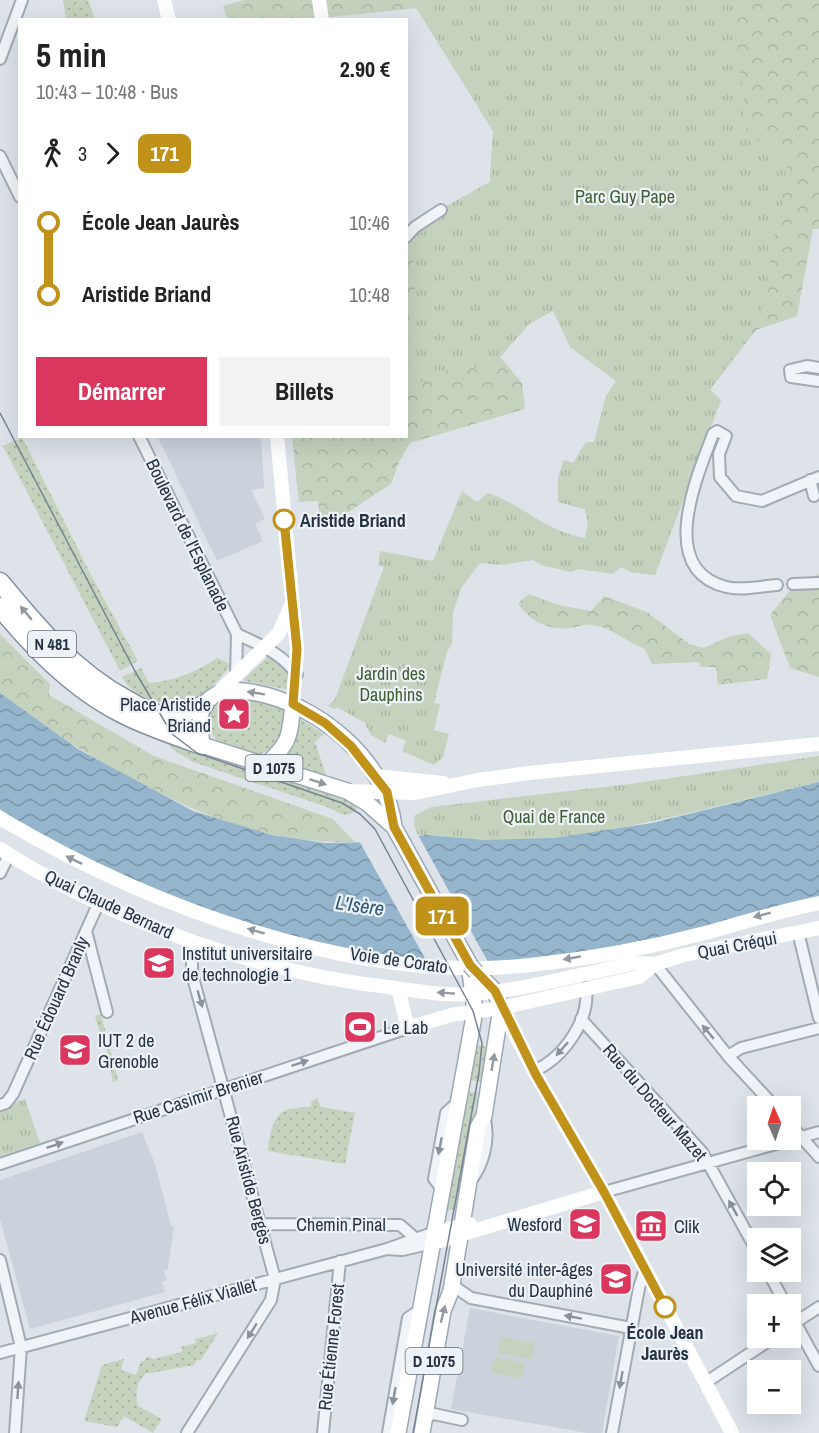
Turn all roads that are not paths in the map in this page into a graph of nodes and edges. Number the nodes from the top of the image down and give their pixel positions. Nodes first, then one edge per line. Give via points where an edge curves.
1 (22, 0) edge
2 (164, 0) edge
3 (172, 0) edge
4 (319, 0) edge
5 (168, 18) edge
6 (176, 18) edge
7 (322, 18) edge
8 (0, 60) edge
9 (0, 156) edge
10 (18, 193) edge
11 (441, 210) dead end
12 (408, 235) edge
13 (819, 368) edge
14 (819, 381) edge
15 (140, 438) edge
16 (277, 438) edge
17 (815, 479) edge
18 (814, 496) dead end
19 (0, 582) edge
20 (819, 583) edge
21 (793, 584) dead end
22 (777, 585) dead end
23 (293, 601) junction
24 (0, 607) edge
25 (237, 634) junction
26 (265, 647) junction
27 (236, 675) junction
28 (297, 675) junction
29 (211, 699) junction
30 (293, 704) junction
31 (819, 744) edge
32 (202, 745) junction
33 (266, 765) junction
34 (376, 776) junction
35 (454, 784) junction
36 (347, 791) junction
37 (387, 792) junction
38 (0, 818) edge
39 (390, 820) junction
40 (5, 852) edge
41 (0, 873) edge
42 (99, 902) junction
43 (819, 903) edge
44 (819, 928) edge
45 (86, 931) junction
46 (798, 933) junction
47 (196, 942) junction
48 (655, 964) junction
49 (472, 970) junction
50 (591, 987) junction
51 (398, 989) junction
52 (495, 991) junction
53 (473, 994) junction
54 (501, 1008) junction
55 (475, 1011) junction
56 (107, 1012) dead end
57 (819, 1018) edge
58 (581, 1019) junction
59 (819, 1028) edge
60 (402, 1029) junction
61 (728, 1056) junction
62 (535, 1073) junction
63 (225, 1088) junction
64 (765, 1096) edge
65 (0, 1105) edge
66 (819, 1132) edge
67 (803, 1137) junction
68 (819, 1157) edge
69 (709, 1163) junction
70 (0, 1164) edge
71 (604, 1192) junction
72 (261, 1224) junction
73 (460, 1231) junction
74 (747, 1233) edge
75 (415, 1238) junction
76 (434, 1238) junction
77 (387, 1249) junction
78 (0, 1260) edge
79 (340, 1261) junction
80 (645, 1269) junction
81 (275, 1279) junction
82 (452, 1285) junction
83 (819, 1306) edge
84 (420, 1310) junction
85 (801, 1315) edge
86 (631, 1328) junction
87 (801, 1335) edge
88 (21, 1347) junction
89 (759, 1348) edge
90 (0, 1353) edge
91 (819, 1366) edge
92 (705, 1383) junction
93 (425, 1417) junction
94 (462, 1420) dead end
95 (15, 1433) edge
96 (187, 1433) edge
97 (322, 1433) edge
98 (388, 1433) edge
99 (398, 1433) edge
100 (422, 1433) edge
101 (612, 1433) edge
102 (732, 1433) edge

1 - 8 street
2 - 5 street
3 - 6 street
4 - 7 street
9 - 10 street
11 - 12 street
13 - 14 street via 790,370 790,377
15 - 25 street, Boulevard de l'Esplanade
16 - 23 street
17 - 18 street
17 - 22 street via 762,501 736,496 720,477 719,454 726,436 717,431 693,488 687,542 699,571 726,587
29 -> 19 highway, N 481 via 178,714 158,715 116,694 93,680 54,646
20 - 21 street
23 - 26 street via 279,633
23 - 28 street
24 - 32 highway, N 481 via 40,652 100,701 135,720
25 - 26 street
25 - 27 street
26 - 27 street
26 - 28 street via 290,664
27 - 29 street
28 - 30 street
30 -> 29 main road via 242,690
29 - 32 main road via 200,726
30 - 33 main road via 290,738
30 - 34 main road, D 1075 via 325,723
31 - 35 street
32 - 33 main road, D 1075
33 -> 36 main road, D 1075
34 - 35 street
34 - 37 main road, D 1075
35 - 37 street via 415,793
36 - 37 street
36 - 39 main road, D 1075
37 - 39 main road, D 1075
43 -> 38 street, Voie de Corato via 690,936 559,961 433,969 314,946 209,917 95,870
39 - 49 main road, D 1075
40 - 41 street
40 - 42 street, Quai Claude Bernard
42 - 45 street, Rue Édouard Branly
42 - 47 street, Quai Claude Bernard
44 - 46 street, Quai Créqui
45 - 56 street
45 - 65 street, Rue Édouard Branly via 13,1094
46 - 48 street, Quai Créqui
46 - 57 street
47 - 51 street, Quai Claude Bernard via 278,968
47 -> 63 street, Rue Aristide Bergès via 192,974
48 - 50 street, Quai Créqui via 639,977
48 - 52 street, Quai Créqui via 635,963
61 -> 48 street
49 - 52 main road, D 1075
49 - 53 main road, D 1075
50 - 54 street, Quai Créqui
50 - 58 street
53 -> 51 street, Quai Claude Bernard
51 - 60 street
52 - 53 street, Quai Claude Bernard
52 - 54 main road
53 - 55 main road
54 - 55 street, Quai Créqui
54 - 62 street
73 -> 54 main road, D 1075
55 - 60 street, Quai Créqui
55 -> 76 main road, D 1075
58 -> 62 street via 565,1046
58 - 69 street, Rue du Docteur Mazet
59 - 61 street via 741,1048
63 -> 60 street, Rue Casimir Brenier
61 - 64 street
62 - 71 street
70 -> 63 street, Rue Casimir Brenier
63 - 72 street, Rue Aristide Bergès
66 - 67 street, Avenue Félix Viallet
67 - 68 street
67 - 69 street, Avenue Félix Viallet
69 - 71 street, Avenue Félix Viallet
74 -> 69 street, Rue du Docteur Mazet
71 - 73 street, Avenue Félix Viallet via 511,1218 494,1227
71 - 80 street
72 - 75 street, Chemin Pinal via 400,1225
72 - 81 street, Rue Aristide Bergès
73 - 76 street, Avenue Félix Viallet
73 - 82 main road, D 1075
75 - 76 street, Avenue Félix Viallet
75 - 77 street, Avenue Félix Viallet
76 - 77 street, Avenue Félix Viallet via 402,1250
76 - 84 main road, D 1075
77 - 79 street, Avenue Félix Viallet
78 - 88 street
79 - 81 street, Avenue Félix Viallet
79 - 97 street, Rue Étienne Forest
80 - 86 street
80 - 92 street
81 - 88 street, Avenue Félix Viallet
81 -> 96 street via 272,1300
86 -> 82 street via 471,1298
93 -> 82 main road, D 1075 via 443,1311
83 - 85 street
84 -> 98 street via 408,1318
84 - 99 main road, D 1075
86 -> 101 street
87 - 91 street
88 - 90 street, Avenue Félix Viallet
95 -> 88 street
89 - 92 street
92 - 102 street
93 - 94 street via 434,1414
93 - 100 main road, D 1075

